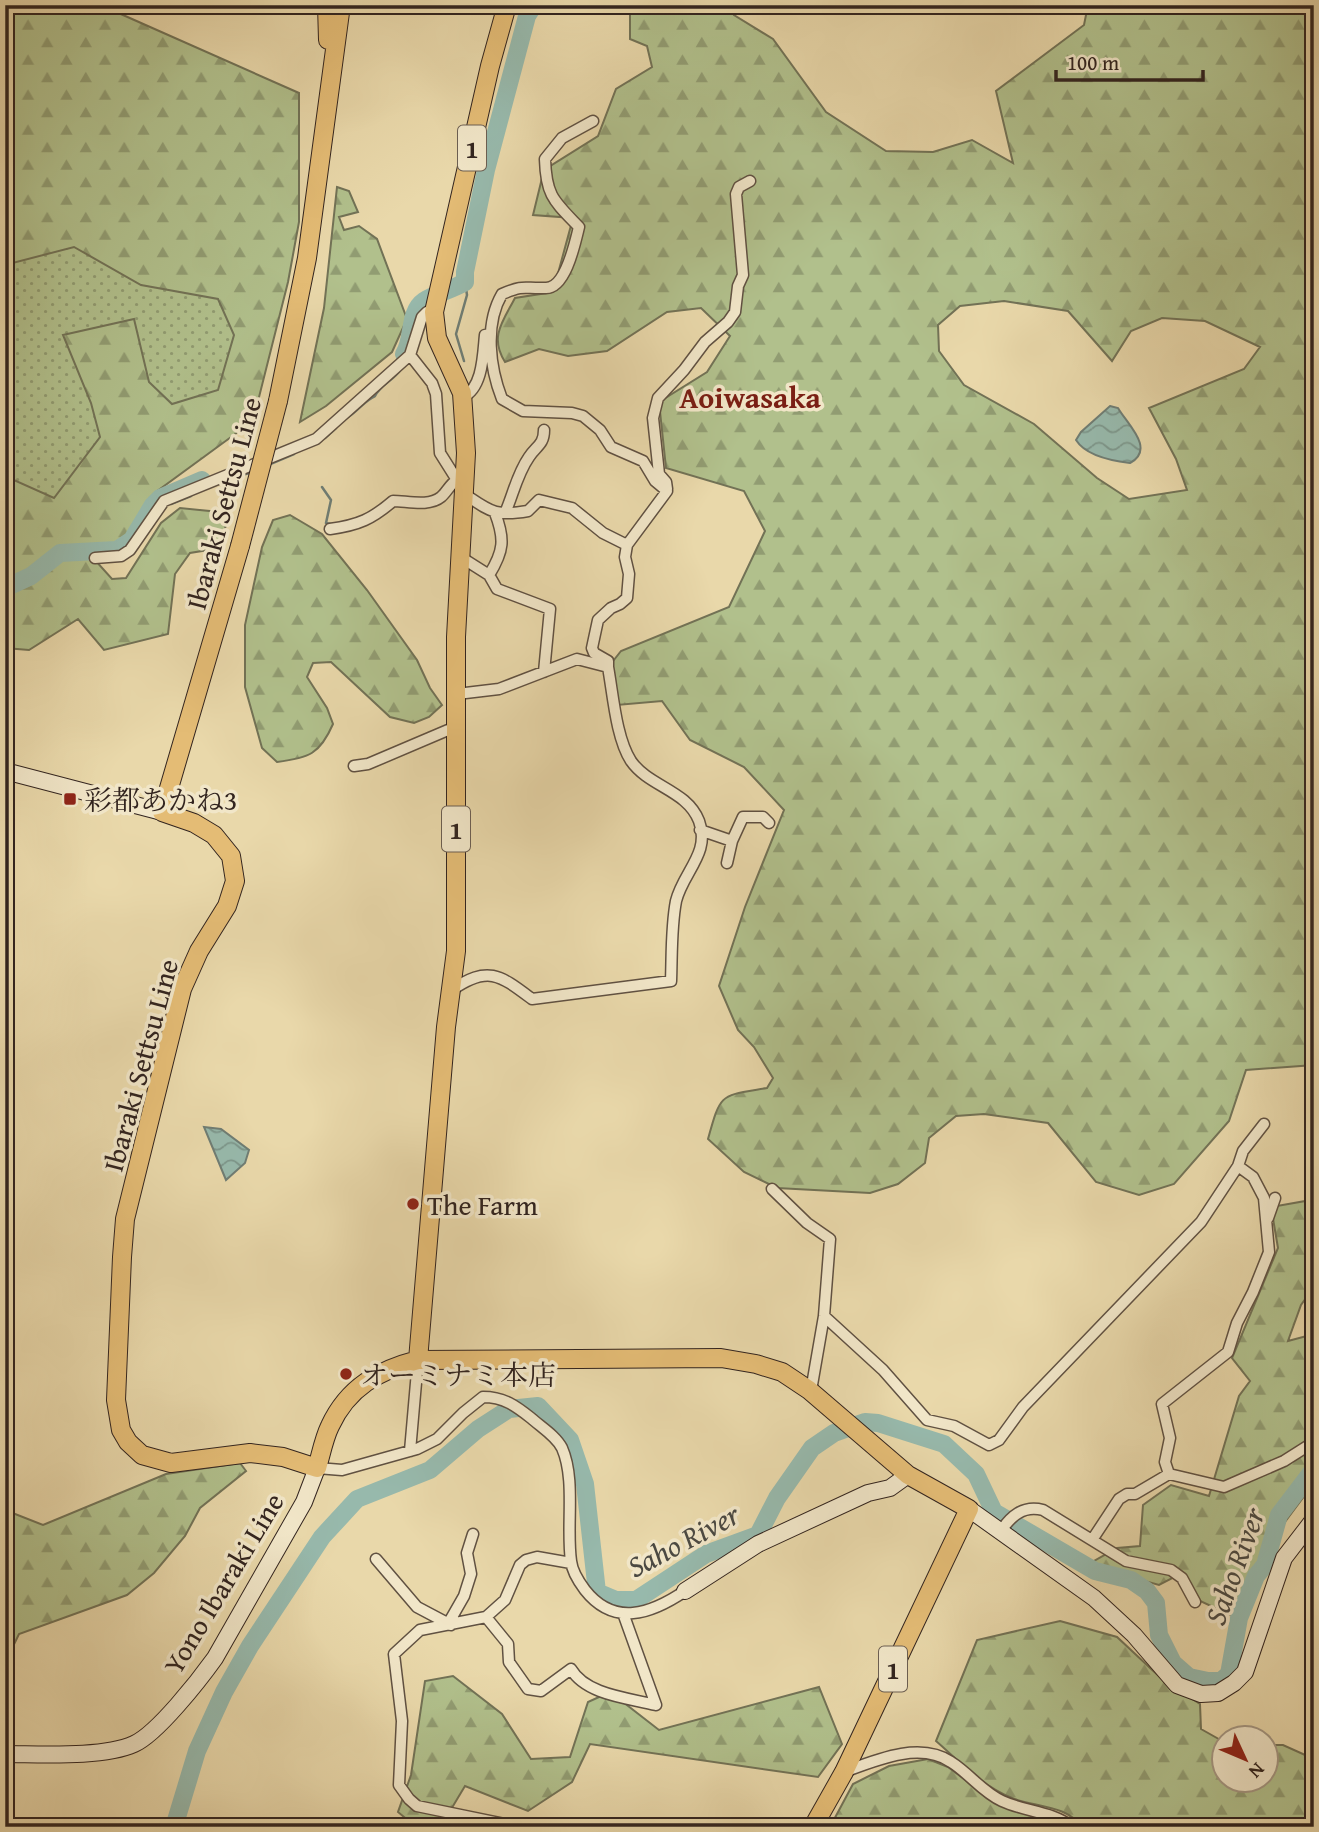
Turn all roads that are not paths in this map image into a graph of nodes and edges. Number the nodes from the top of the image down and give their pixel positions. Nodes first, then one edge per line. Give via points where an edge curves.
1 (327, 5) edge
2 (341, 5) edge
3 (507, 5) edge
4 (330, 78) junction
5 (593, 121) dead end
6 (750, 181) dead end
7 (436, 302) junction
8 (492, 333) junction
9 (410, 355) junction
10 (463, 397) junction
11 (544, 430) dead end
12 (459, 481) junction
13 (667, 492) junction
14 (500, 513) junction
15 (330, 529) dead end
16 (627, 545) junction
17 (459, 556) junction
18 (95, 558) dead end
19 (489, 575) junction
20 (608, 667) junction
21 (544, 671) junction
22 (457, 694) junction
23 (455, 731) junction
24 (354, 766) dead end
25 (5, 771) edge
26 (162, 812) junction
27 (769, 823) dead end
28 (700, 830) junction
29 (732, 841) junction
30 (727, 863) dead end
31 (452, 990) junction
32 (1264, 1124) dead end
33 (1238, 1166) junction
34 (772, 1189) dead end
35 (1275, 1198) dead end
36 (1267, 1220) junction
37 (824, 1316) junction
38 (418, 1360) junction
39 (809, 1390) junction
40 (1314, 1442) edge
41 (410, 1451) junction
42 (317, 1468) junction
43 (1170, 1474) junction
44 (908, 1475) junction
45 (969, 1509) junction
46 (1314, 1519) edge
47 (1000, 1532) junction
48 (473, 1534) dead end
49 (1092, 1540) junction
50 (376, 1559) dead end
51 (571, 1563) junction
52 (685, 1591) joint
53 (1195, 1602) dead end
54 (623, 1612) junction
55 (486, 1617) junction
56 (449, 1625) junction
57 (5, 1754) edge
58 (844, 1772) junction
59 (519, 1827) edge
60 (813, 1827) edge
61 (1072, 1827) edge

1 - 4 main road, Ibaraki Settsu Line
2 - 4 main road, Ibaraki Settsu Line
3 - 7 main road, 1
4 - 26 main road, Ibaraki Settsu Line, bridge via 307,258 278,401
5 - 8 street via 562,138 545,159 545,183 579,227 559,284 549,289 521,286 502,294
6 - 13 street via 736,194 743,275 735,312 658,398 655,408 656,457
7 - 9 street via 423,315
7 - 10 main road, 1 via 437,338
8 - 10 street via 485,335 482,368
8 - 13 street via 491,362 502,399 523,411 583,416 611,447 643,461
9 - 12 street via 434,388 440,453
9 - 18 street via 316,439 164,501 130,550 121,556
10 - 12 main road, 1 via 466,453
11 - 14 street via 543,440 529,456
12 - 14 street via 484,509
12 - 15 street via 434,501 393,501 357,524
12 - 17 main road, 1
13 - 16 street
14 - 16 street via 528,511 539,500 572,508
14 - 19 street via 501,556
16 - 20 street via 627,598 598,620 592,648 608,661
17 - 19 street
17 - 22 main road, 1
19 - 21 street via 497,589 550,609
20 - 21 street via 577,659
20 - 28 street via 631,761 685,800
21 - 22 street via 499,689
22 - 23 main road, 1
23 - 24 street
23 - 31 main road, 1 via 456,951
25 - 26 main road
26 - 42 main road, Ibaraki Settsu Line via 214,835 231,856 235,881 228,906 199,951 183,989 125,1219 117,1416 128,1443 151,1459 171,1463 250,1453
27 - 29 street via 763,817 743,817
28 - 29 street
28 - 31 street via 702,846 677,898 671,981 532,999 485,974
29 - 30 street
31 - 38 main road, 1
32 - 33 street via 1243,1151
33 - 36 street via 1259,1188
33 - 37 street via 1201,1222 1023,1407 999,1440 989,1445 954,1426 927,1419 883,1370
34 - 37 street via 830,1240
35 - 36 street
36 - 43 street via 1269,1252 1228,1352 1163,1404 1170,1438 1165,1462
37 - 39 street
38 - 39 main road via 721,1358 782,1371
38 - 41 street
38 - 42 main road via 369,1378 348,1398 330,1426
39 - 44 main road
40 - 43 street via 1224,1488
41 - 42 street via 342,1470
41 - 51 street via 437,1439 483,1397 513,1404 561,1446 568,1479
42 - 57 main road, Yono Ibaraki Line via 304,1502 215,1658 153,1729 136,1744 113,1751
43 - 49 street via 1119,1499
44 - 45 main road
44 - 52 main road via 890,1488 868,1493 758,1544
45 - 47 main road
45 - 58 main road, 1
46 - 47 main road via 1284,1558 1245,1672 1218,1693 1201,1694 1177,1685 1094,1598
47 - 49 street via 1015,1514 1033,1508
48 - 56 street via 467,1553 471,1574
49 - 53 street via 1126,1561 1171,1570 1182,1578
50 - 56 street via 417,1606
51 - 54 street via 597,1604
51 - 55 street via 537,1557 526,1560 505,1600
52 - 54 street via 640,1614
54 - 55 street via 656,1706 597,1689 578,1680 571,1669 541,1691 528,1689 509,1662 508,1644
55 - 56 street
56 - 59 street via 420,1630 394,1654 402,1721 399,1785 417,1806
58 - 60 main road, 1
58 - 61 street via 870,1762 932,1752 1000,1800 1054,1816

